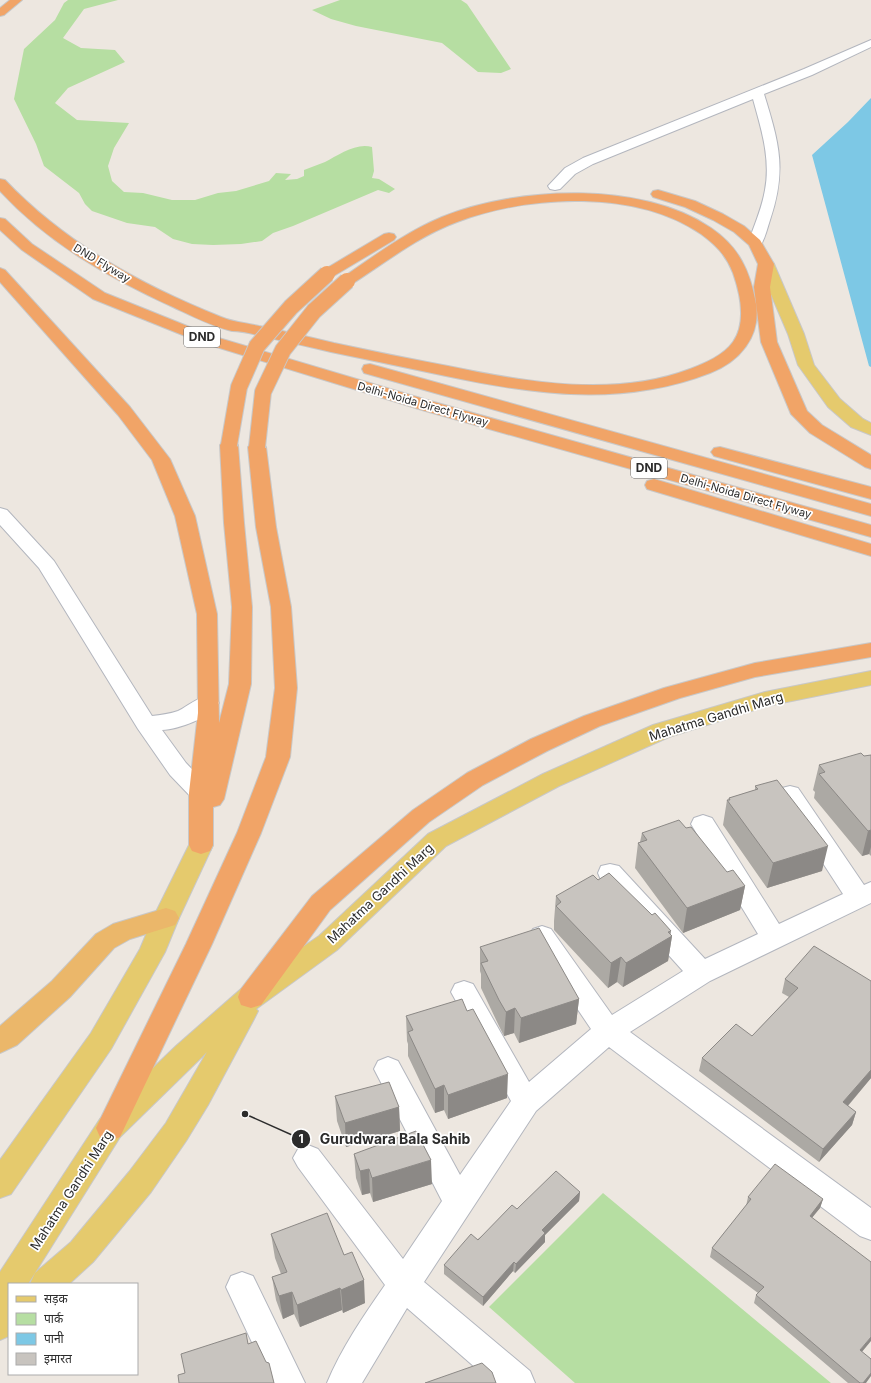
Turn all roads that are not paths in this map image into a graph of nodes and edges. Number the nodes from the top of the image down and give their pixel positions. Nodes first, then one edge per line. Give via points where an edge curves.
1 (17, 0) edge
2 (0, 13) edge
3 (871, 43) edge
4 (757, 93) junction
5 (0, 183) edge
6 (555, 186) junction
7 (0, 222) edge
8 (755, 243) junction
9 (766, 264) junction
10 (0, 273) edge
11 (219, 322) junction
12 (362, 354) junction
13 (304, 368) junction
14 (871, 430) edge
15 (871, 463) edge
16 (871, 493) edge
17 (871, 510) edge
18 (0, 514) edge
19 (871, 531) edge
20 (871, 550) edge
21 (871, 650) edge
22 (871, 678) edge
23 (208, 703) junction
24 (146, 724) junction
25 (201, 793) junction
26 (790, 794) edge
27 (703, 824) dead end
28 (201, 845) junction
29 (610, 873) edge
30 (865, 895) edge
31 (166, 918) junction
32 (542, 936) edge
33 (774, 938) junction
34 (701, 973) junction
35 (464, 992) dead end
36 (251, 997) junction
37 (608, 1031) junction
38 (0, 1041) edge
39 (388, 1069) dead end
40 (526, 1102) junction
41 (110, 1128) junction
42 (308, 1158) dead end
43 (0, 1184) edge
44 (460, 1203) junction
45 (871, 1226) edge
46 (10, 1283) edge
47 (47, 1283) edge
48 (403, 1284) junction
49 (8, 1287) edge
50 (242, 1287) dead end
51 (0, 1299) edge
52 (8, 1317) edge
53 (0, 1324) edge
54 (288, 1383) edge
55 (344, 1383) edge
56 (518, 1383) edge

1 - 2 highway
3 - 4 street
4 - 6 street via 588,161 570,171
4 - 8 street via 768,129 773,170 772,189
5 - 11 highway, DND Flyway via 18,203 66,242 117,274
6 - 8 highway via 580,185 643,191 690,204 739,228
6 - 28 highway, bridge via 509,191 474,199 401,231 327,274 290,307 257,346 239,387 230,446 242,606 240,684
7 - 13 highway, Delhi-Noida Direct Flyway / DND via 27,247 99,296 206,338
8 - 9 highway
9 - 14 main road via 796,334 806,366 834,403 857,423
9 - 15 highway via 762,287 769,342 800,414 816,429
10 - 23 highway via 124,411 161,459 185,516 207,614
11 - 12 highway
11 - 17 highway, Delhi-Noida Direct Flyway / DND via 439,388
12 - 16 highway
12 - 41 highway, bridge via 530,387 579,390 640,385 696,373 726,357 742,342 750,314 744,278 730,253 704,230 670,213 631,201 610,198 560,198 502,204 469,213 450,219 404,242 347,282 314,311 283,350 263,392 257,447 266,527 281,607 286,688 278,757 249,833 199,944
13 - 19 highway, Delhi-Noida Direct Flyway / DND via 428,406
13 - 20 highway via 370,401
18 - 24 street via 47,565
21 - 36 highway via 755,670 672,693 592,721 539,745 475,779 421,816 321,903
22 - 36 main road, Mahatma Gandhi Marg via 765,699 661,731 551,780 437,840 328,943
23 - 24 street via 186,716 169,722
23 - 25 highway
24 - 25 street via 178,769
25 - 28 highway
26 - 30 street
27 - 33 street
28 - 31 main road
29 - 34 street
30 - 33 street
31 - 38 highway via 122,931 105,941 61,989
31 - 43 main road via 152,952 102,1040
32 - 37 street
33 - 34 street
34 - 37 street
35 - 40 street
36 - 41 main road, Mahatma Gandhi Marg via 186,1054
36 - 47 main road via 176,1132 140,1182 82,1252
37 - 40 street
37 - 45 street
39 - 44 street
40 - 44 street
41 - 46 main road, Mahatma Gandhi Marg
42 - 48 street
44 - 48 street
48 - 55 street
48 - 56 street
49 - 51 main road, Mahatma Gandhi Marg
50 - 54 street
52 - 53 main road

